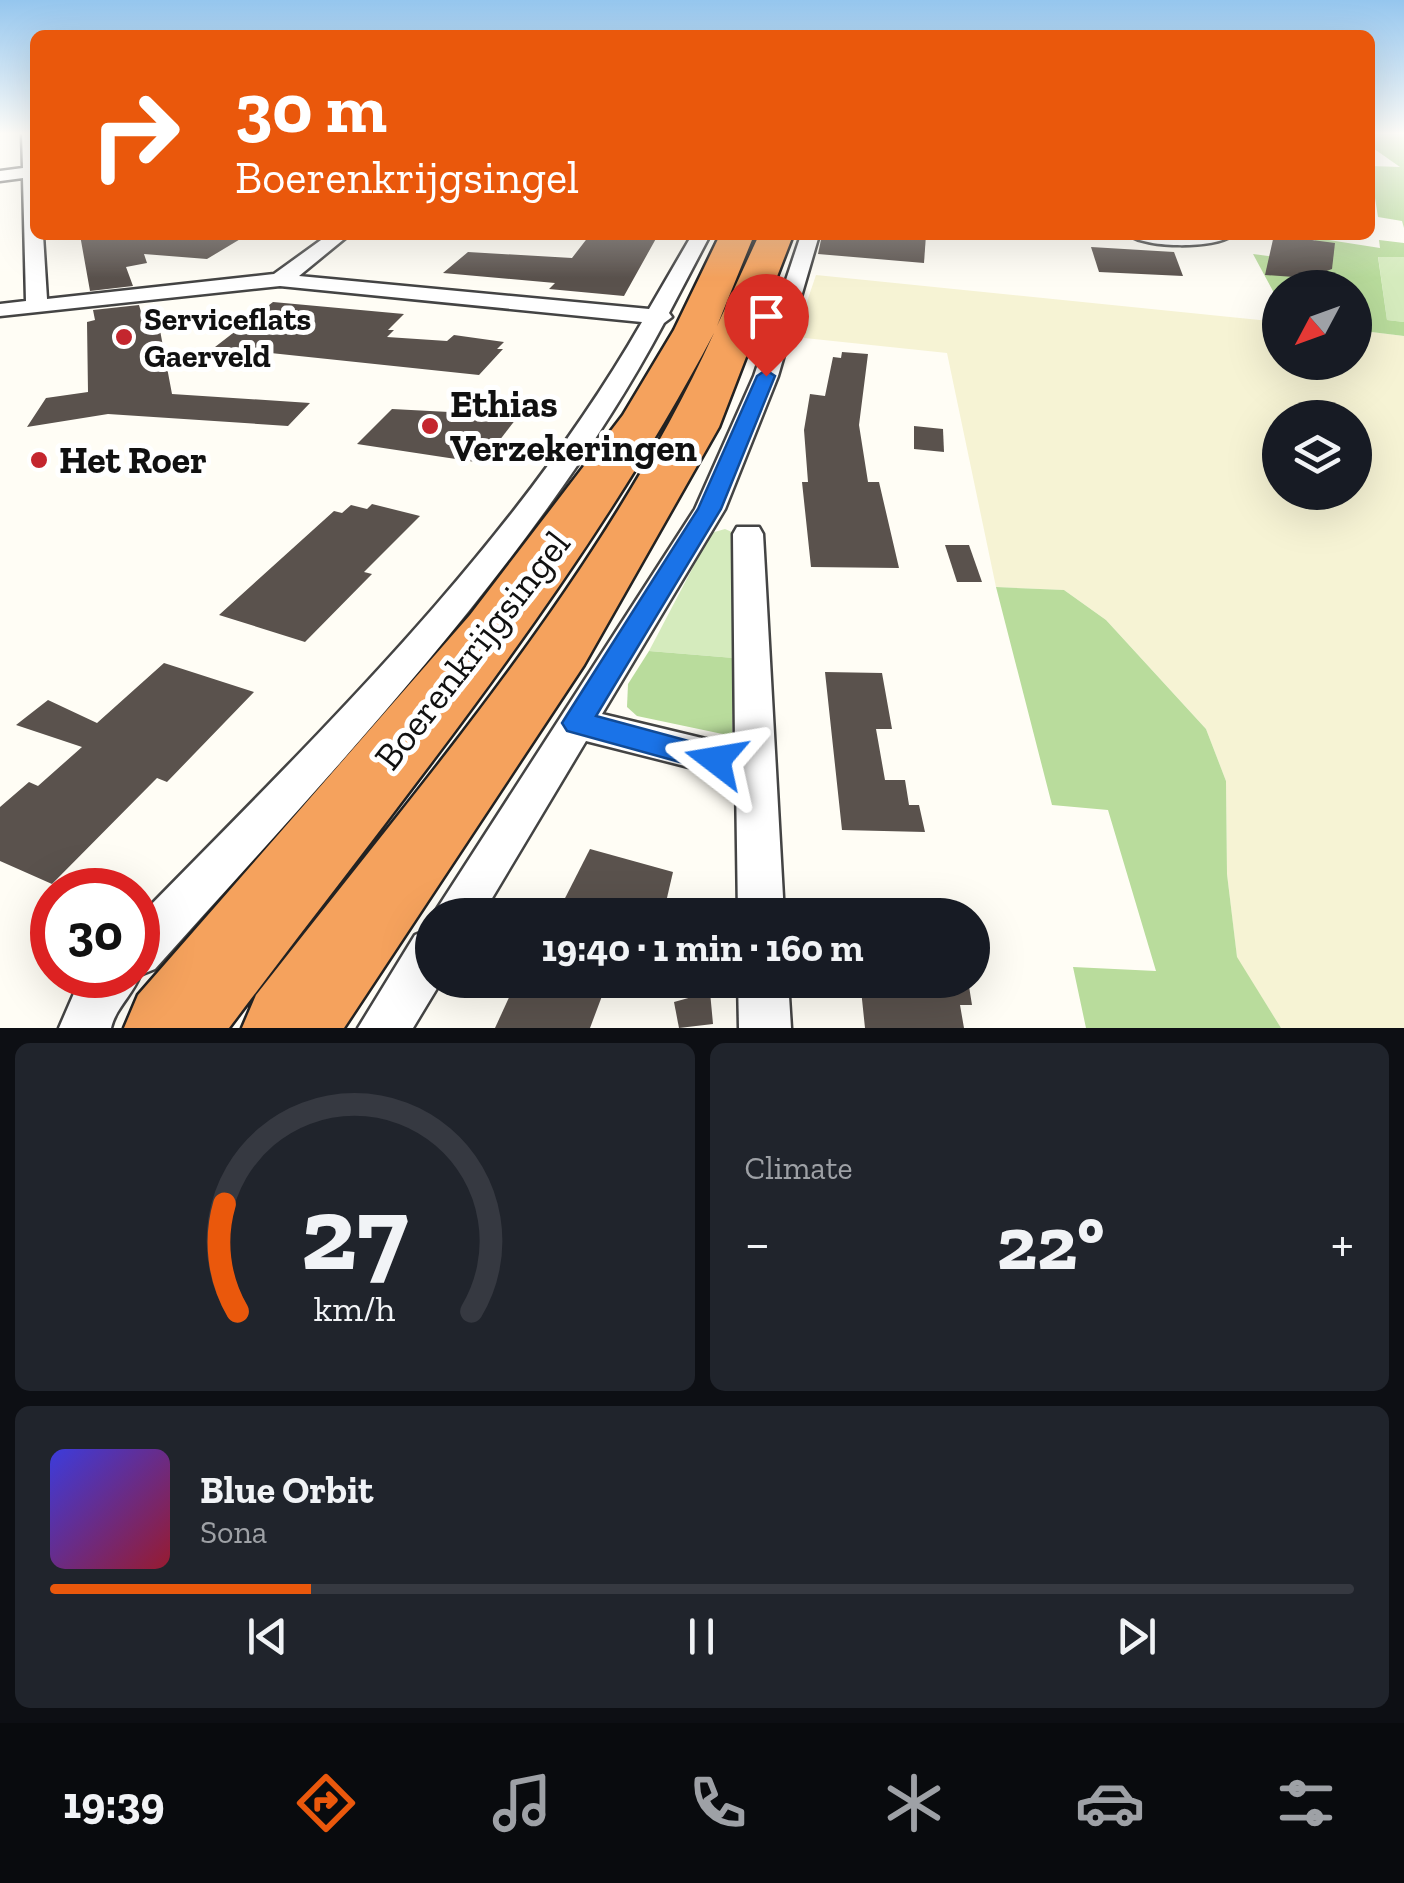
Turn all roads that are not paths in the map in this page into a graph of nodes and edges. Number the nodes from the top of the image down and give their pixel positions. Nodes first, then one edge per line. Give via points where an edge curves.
1 (35, 240) edge
2 (333, 240) edge
3 (808, 240) edge
4 (727, 242) edge
5 (280, 280) junction
6 (37, 304) junction
7 (0, 310) edge
8 (660, 316) junction
9 (748, 534) dead end
10 (577, 723) junction
11 (757, 768) junction
12 (467, 898) edge
13 (761, 898) edge
14 (160, 928) edge
15 (415, 979) edge
16 (95, 998) edge
17 (763, 998) edge
18 (85, 1028) edge
19 (172, 1028) edge
20 (289, 1028) edge
21 (384, 1028) edge
22 (764, 1028) edge

1 - 6 street
2 - 5 street
3 - 10 street via 766,376 710,509
4 - 8 street, Boerenkrijgsingel
4 - 19 highway, Boerenkrijgsingel via 695,330 644,420 494,631
4 - 20 highway, Boerenkrijgsingel via 695,427 561,648
5 - 6 street
5 - 8 street
6 - 7 street
8 - 14 street, Boerenkrijgsingel via 474,581
9 - 11 street
10 - 11 street
10 - 12 street
11 - 13 street
15 - 21 street
16 - 18 street
17 - 22 street

